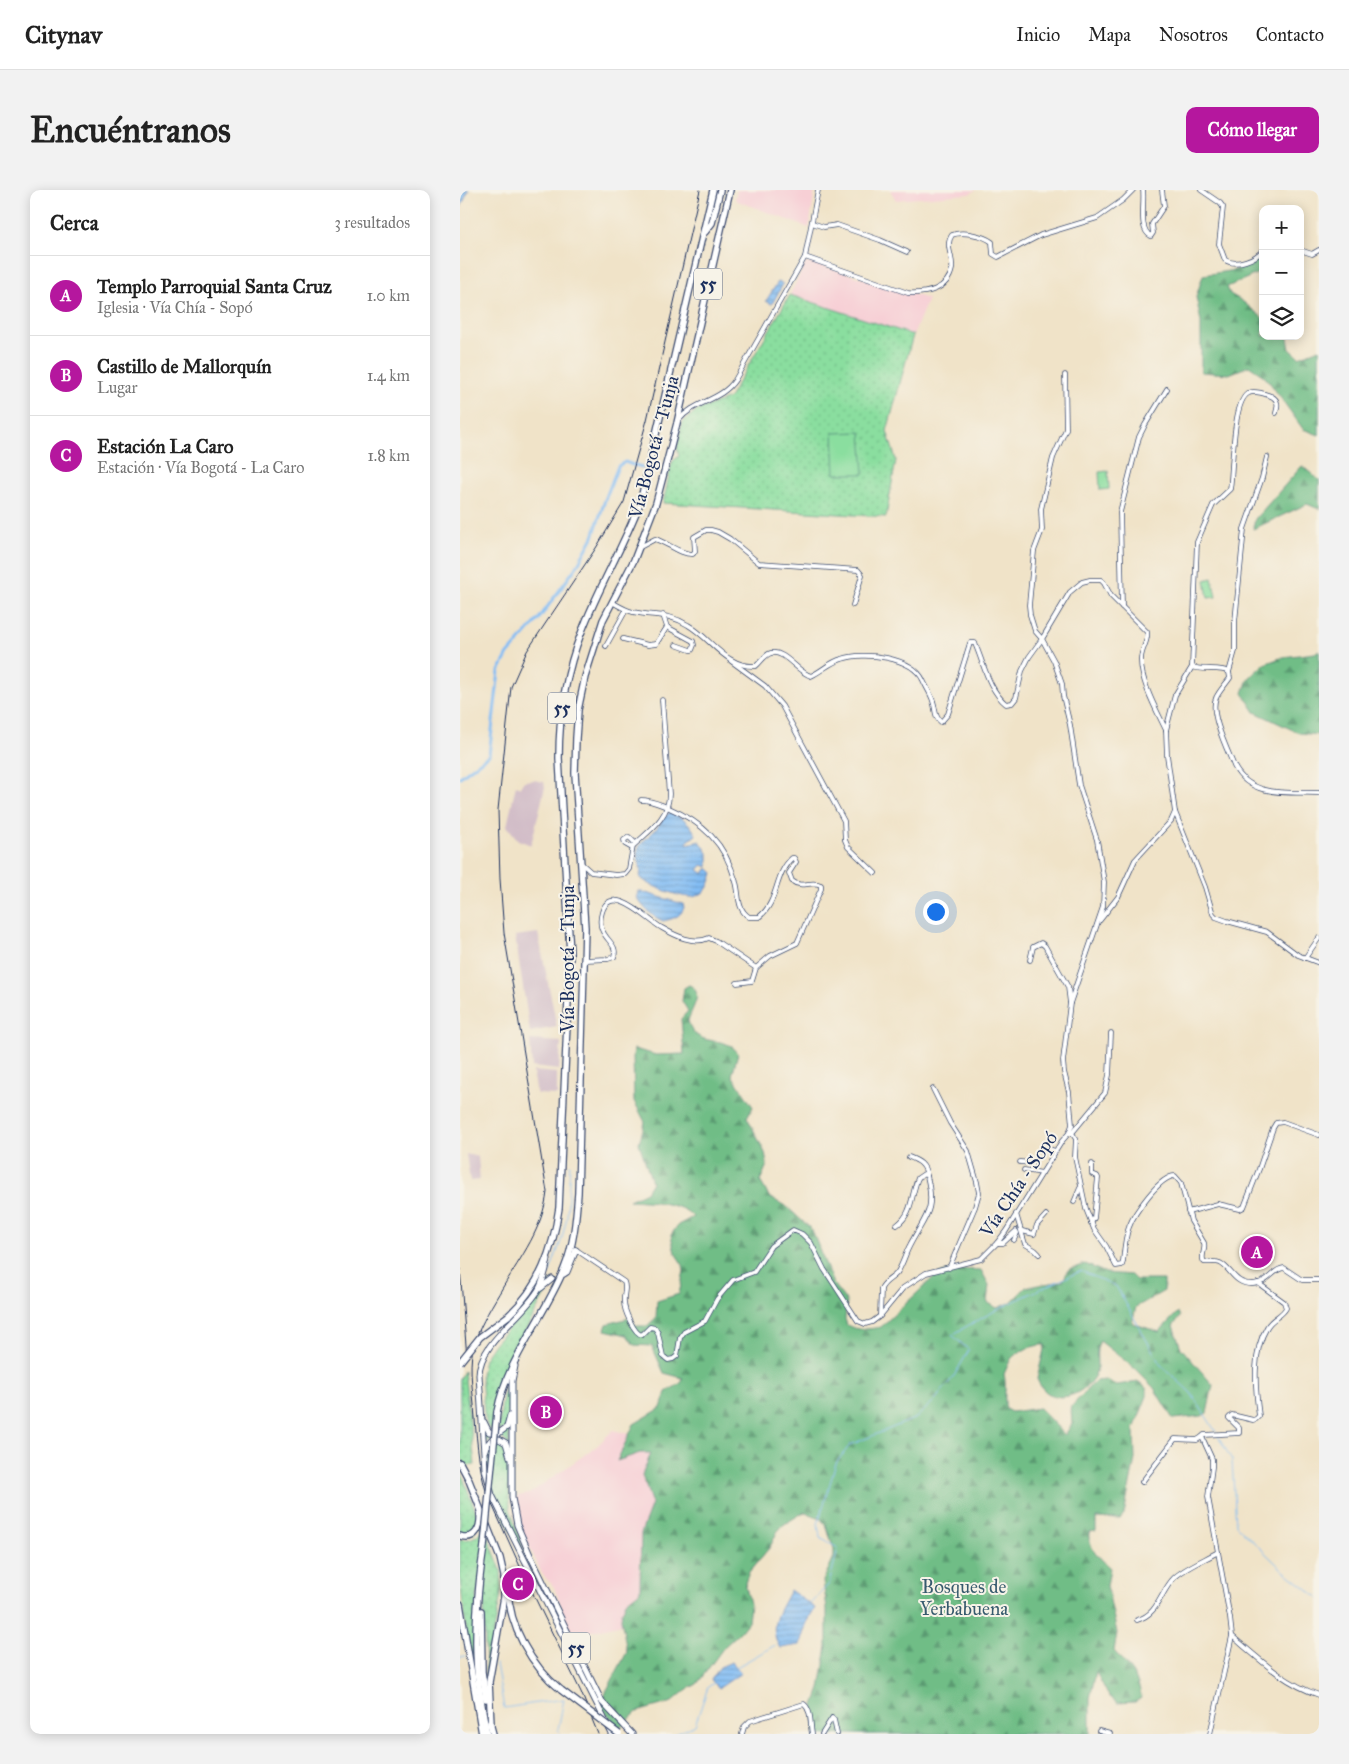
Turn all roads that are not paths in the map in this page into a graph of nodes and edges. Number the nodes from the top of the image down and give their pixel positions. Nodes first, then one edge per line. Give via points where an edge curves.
1 (713, 190) edge
2 (720, 190) edge
3 (730, 190) edge
4 (818, 190) edge
5 (1133, 190) edge
6 (1143, 190) edge
7 (1162, 190) edge
8 (1201, 190) edge
9 (812, 223) junction
10 (703, 236) junction
11 (1319, 250) edge
12 (1304, 251) edge
13 (907, 252) dead end
14 (1259, 254) edge
15 (805, 257) junction
16 (1065, 374) dead end
17 (1167, 389) dead end
18 (1276, 413) dead end
19 (677, 423) junction
20 (1267, 457) dead end
21 (646, 531) junction
22 (654, 540) junction
23 (640, 547) junction
24 (612, 602) junction
25 (853, 605) dead end
26 (1122, 608) junction
27 (626, 610) junction
28 (663, 615) junction
29 (667, 627) junction
30 (623, 639) dead end
31 (1042, 639) junction
32 (676, 645) dead end
33 (606, 646) dead end
34 (728, 658) junction
35 (1192, 668) junction
36 (1229, 672) junction
37 (662, 700) dead end
38 (1170, 711) junction
39 (1157, 713) junction
40 (1166, 730) junction
41 (1319, 793) edge
42 (641, 800) dead end
43 (668, 808) junction
44 (1175, 812) junction
45 (635, 844) junction
46 (632, 848) junction
47 (582, 864) junction
48 (591, 872) junction
49 (875, 873) dead end
50 (583, 881) junction
51 (1098, 922) junction
52 (1319, 938) edge
53 (1305, 958) junction
54 (585, 960) junction
55 (1030, 960) dead end
56 (1319, 963) edge
57 (756, 968) junction
58 (737, 983) dead end
59 (1070, 1004) junction
60 (1111, 1033) dead end
61 (933, 1089) dead end
62 (1070, 1134) junction
63 (1319, 1135) edge
64 (1042, 1147) dead end
65 (1055, 1151) junction
66 (909, 1157) dead end
67 (1020, 1162) dead end
68 (1092, 1164) dead end
69 (1024, 1170) dead end
70 (1032, 1171) junction
71 (1042, 1173) junction
72 (927, 1176) junction
73 (1080, 1187) junction
74 (1074, 1202) dead end
75 (1188, 1212) junction
76 (1016, 1214) junction
77 (1046, 1216) dead end
78 (1091, 1223) junction
79 (897, 1225) dead end
80 (1022, 1231) junction
81 (1014, 1240) dead end
82 (997, 1243) junction
83 (551, 1248) junction
84 (574, 1248) junction
85 (1039, 1254) dead end
86 (949, 1268) junction
87 (564, 1274) dead end
88 (552, 1279) dead end
89 (1319, 1280) edge
90 (1258, 1283) junction
91 (533, 1298) junction
92 (880, 1316) junction
93 (516, 1358) junction
94 (460, 1362) edge
95 (481, 1394) junction
96 (512, 1405) junction
97 (1202, 1437) junction
98 (484, 1460) junction
99 (460, 1463) edge
100 (512, 1465) junction
101 (1142, 1482) dead end
102 (480, 1511) junction
103 (460, 1536) edge
104 (484, 1546) junction
105 (1218, 1552) junction
106 (503, 1568) junction
107 (460, 1604) edge
108 (1137, 1620) dead end
109 (1232, 1636) junction
110 (1319, 1696) edge
111 (491, 1725) junction
112 (1099, 1731) dead end
113 (482, 1734) edge
114 (487, 1734) edge
115 (492, 1734) edge
116 (612, 1734) edge
117 (618, 1734) edge
118 (632, 1734) edge
119 (742, 1734) edge
120 (812, 1734) edge
121 (822, 1734) edge
122 (837, 1734) edge
123 (1110, 1734) edge
124 (1210, 1734) edge

1 - 10 highway, Vía Bogotá - Tunja / 55
2 - 10 highway via 712,223
3 - 19 highway, Vía Bogotá - Tunja / 55
4 - 9 street
5 - 15 street via 1096,218 1041,235 1000,257 994,256 992,242 985,237 952,235 948,245 950,274 940,288 927,292 908,293
6 - 7 street via 1143,226 1150,236 1152,224 1164,206
8 - 14 street via 1223,207 1219,244 1225,260 1229,263 1254,259
9 - 13 street via 824,227 837,225
9 - 15 street
10 - 83 highway, Vía Bogotá - Tunja / 55 via 640,503 582,631 563,701 559,758 570,954 561,1185
11 - 12 street via 1312,254
15 - 19 street via 732,386 688,411
16 - 31 street via 1066,428 1053,458 1041,509 1042,530 1034,551 1029,605 1035,631
17 - 26 street via 1139,437 1120,512
18 - 35 street via 1278,404 1272,396 1252,392 1242,398 1230,489 1213,505 1197,542
19 - 21 highway, Vía Bogotá - Tunja / 55
20 - 36 street via 1244,529 1235,622 1236,651
21 - 22 street
21 - 23 highway, Vía Bogotá - Tunja / 55
22 - 23 street
22 - 25 street via 693,554 694,537 711,530 730,539 759,563 858,570 862,575
23 - 24 highway, Vía Bogotá - Tunja / 55
24 - 27 street
24 - 47 highway, Vía Bogotá - Tunja / 55 via 591,656 578,710 576,773
26 - 31 street via 1101,580 1082,582 1070,592
26 - 39 street via 1147,632 1141,664
27 - 28 street
27 - 33 street
28 - 29 street
28 - 34 street via 693,628
29 - 30 street via 653,645
29 - 32 street via 693,641 694,646 690,650
31 - 34 street via 1022,671 1016,698 1009,704 992,686 975,643 970,643 948,714 941,722 920,674 889,658 871,655 849,657 835,661 811,676 776,653 769,654 756,666
31 - 51 street via 1062,684 1079,785 1102,862 1104,896
34 - 49 street via 765,686 782,706 844,821 848,847
35 - 36 street
35 - 38 street via 1174,695
36 - 41 street via 1230,678 1216,698 1215,710 1237,772 1259,789
37 - 43 street
38 - 39 street
38 - 40 street
39 - 40 street
40 - 44 street
42 - 43 street
43 - 45 street via 656,825
43 - 57 street via 689,817 714,838 732,870 741,909 749,917 759,917 767,909 792,858 796,862 789,873 792,881 800,885 821,885 797,943 770,956
44 - 51 street via 1171,821 1135,860 1118,897
44 - 53 street via 1213,914 1267,932
45 - 46 street
45 - 46 street via 629,837 624,840
46 - 48 street via 629,869 625,874 616,876
47 - 48 street
47 - 50 highway, Vía Bogotá - Tunja / 55
48 - 50 street
50 - 54 highway, Vía Bogotá - Tunja / 55
51 - 59 street
52 - 53 street
53 - 56 street
54 - 57 street via 614,957 613,945 600,924 607,903 616,901 632,906 671,933 694,941 709,938 716,941
54 - 84 highway, Vía Bogotá - Tunja / 55
55 - 59 street via 1033,947 1045,946 1068,987
57 - 58 street via 752,981
59 - 62 street via 1063,1061 1070,1100
60 - 62 street via 1105,1093
61 - 86 street via 968,1151 979,1193
62 - 65 street, Vía Chía - Sopó
62 - 73 street, Vía Chía - Sopó via 1076,1139
63 - 75 street via 1283,1122 1276,1123 1244,1207 1218,1204
64 - 65 street
65 - 71 street, Vía Chía - Sopó
66 - 72 street via 925,1167
67 - 70 street via 1032,1163
68 - 78 street via 1092,1174 1098,1178
69 - 70 street
70 - 71 street
71 - 76 street, Vía Chía - Sopó
72 - 79 street via 924,1174 918,1178 907,1214
72 - 92 street via 928,1215 898,1272 882,1285
73 - 74 street
73 - 78 street, Vía Chía - Sopó
75 - 78 street, Vía Chía - Sopó via 1180,1180 1175,1176 1169,1177 1129,1225 1123,1262 1119,1266 1113,1262
75 - 90 street, Vía Chía - Sopó via 1204,1243 1204,1262 1221,1264 1246,1283
76 - 80 street
76 - 82 street, Vía Chía - Sopó
77 - 80 street via 1034,1234
80 - 85 street via 1025,1244
81 - 82 street via 1016,1231 1003,1243
82 - 86 street, Vía Chía - Sopó via 981,1259
83 - 91 main road, 55 via 543,1279
83 - 94 highway, Vía Bogotá - Tunja / 55, bridge via 544,1268 523,1301 480,1337
84 - 87 main road
84 - 92 street via 624,1282 624,1305 635,1331 642,1335 650,1327 656,1328 663,1356 668,1360 677,1356 684,1332 705,1321 733,1280 754,1272 771,1246 791,1231 802,1234 811,1243 858,1321 865,1324
84 - 93 highway, Vía Bogotá - Tunja / 55
86 - 92 street, Vía Chía - Sopó via 926,1273 909,1283
88 - 91 main road
89 - 90 street via 1302,1280 1280,1268 1270,1278
90 - 97 street via 1284,1302 1286,1308 1271,1321 1260,1342 1256,1389 1259,1416 1253,1420 1232,1415 1230,1420 1239,1428 1239,1433
91 - 95 main road, 55 via 485,1352 479,1371
93 - 96 main road, 55
93 - 104 highway, Vía Bogotá - Tunja / 55, bridge via 502,1390 497,1412
95 - 96 main road via 485,1426 493,1434 507,1427
95 - 98 main road, 55
96 - 100 main road, 55
97 - 101 street via 1175,1439
97 - 105 street via 1212,1463 1208,1497
98 - 100 main road via 488,1442 495,1438 503,1440 507,1446
98 - 116 main road, 55 via 492,1496
99 - 102 highway
100 - 118 main road, 55 via 513,1507 525,1544 602,1702
102 - 103 highway via 477,1533
102 - 106 highway
104 - 111 highway, Vía Bogotá - Tunja / 55 via 482,1672
104 - 114 highway, 55 via 476,1657
105 - 108 street via 1174,1578 1150,1614
105 - 109 street
106 - 111 highway via 504,1597 488,1682
106 - 117 highway, bridge via 511,1616 542,1672
107 - 113 highway
109 - 110 street via 1287,1681
109 - 124 street
111 - 115 highway, Vía Bogotá - Tunja / 55
112 - 123 street
119 - 120 street via 750,1721 804,1704 809,1713
121 - 122 street via 832,1718

